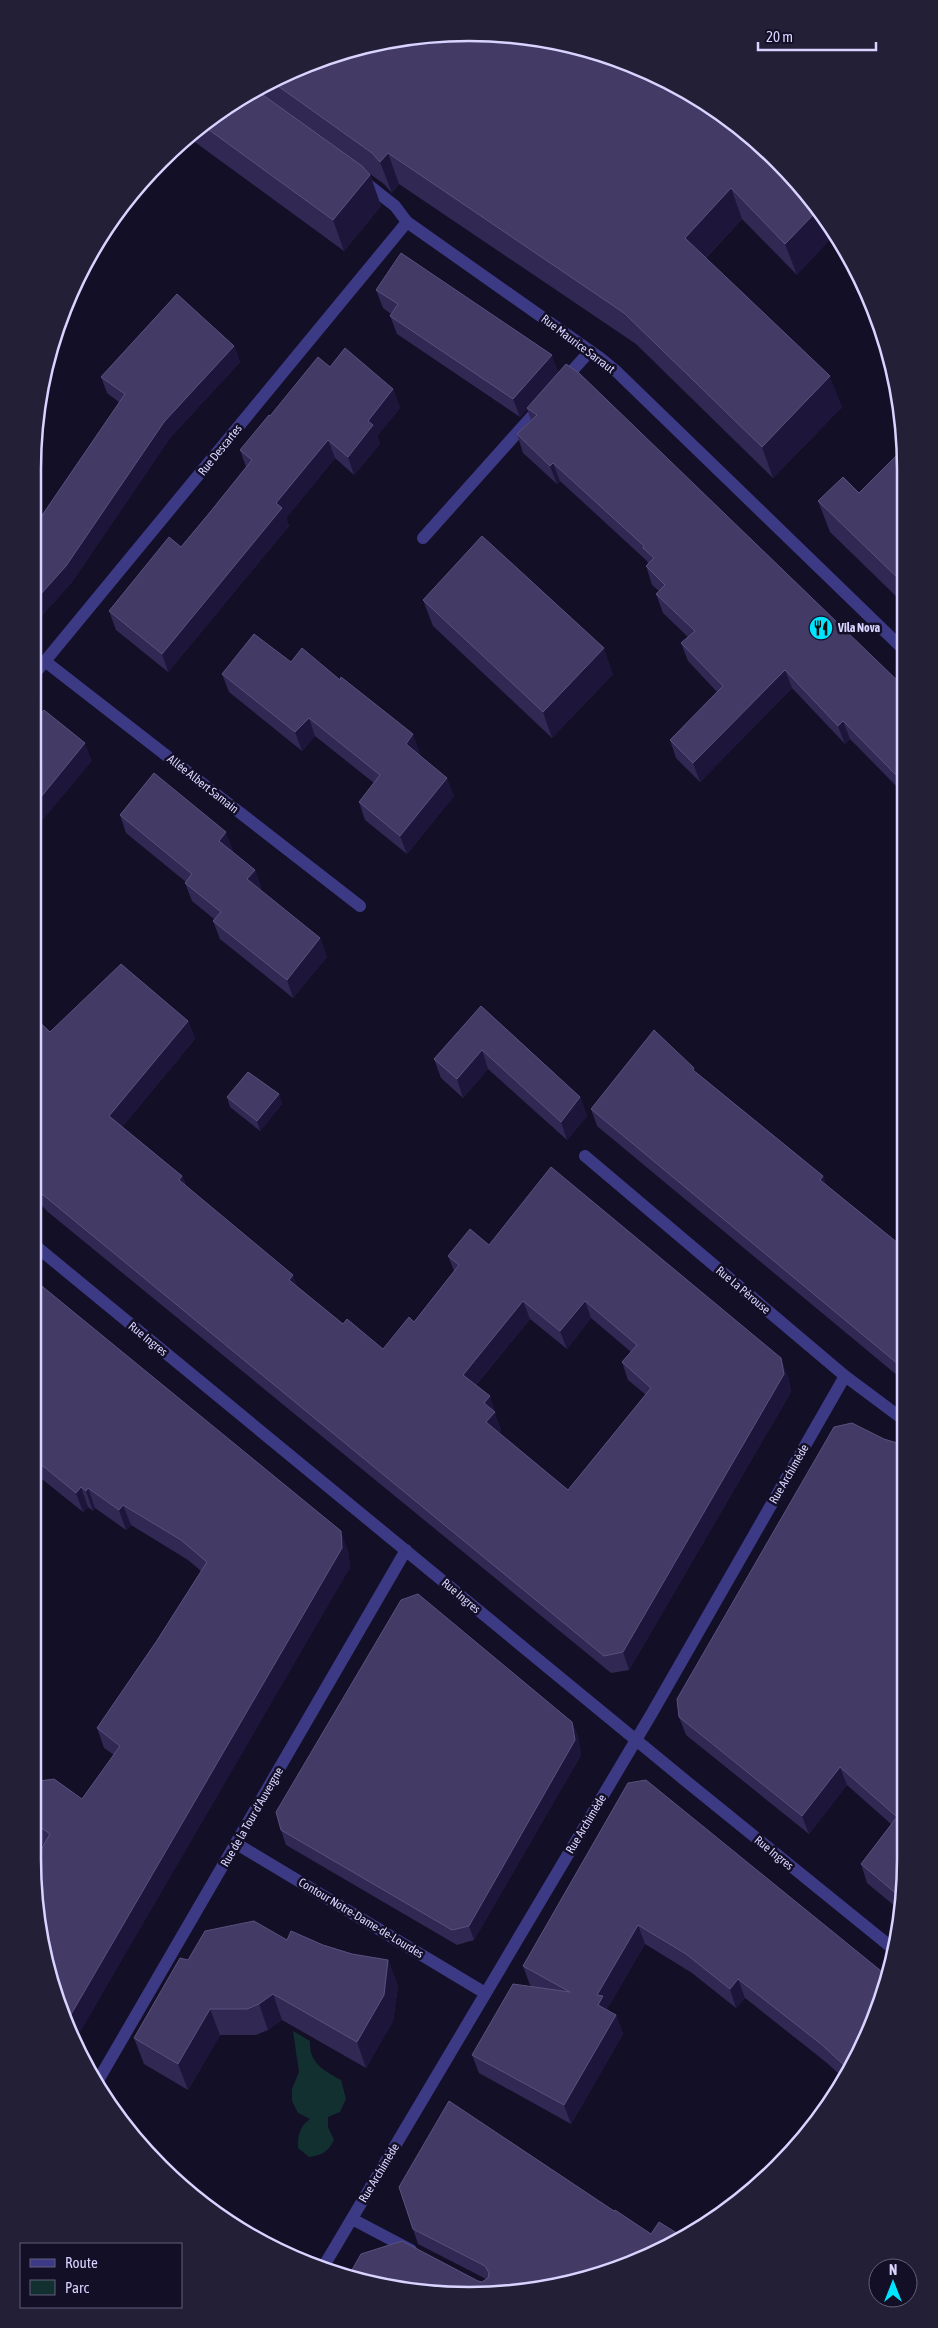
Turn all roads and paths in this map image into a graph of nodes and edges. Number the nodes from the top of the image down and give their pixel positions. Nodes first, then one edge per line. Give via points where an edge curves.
1 (355, 175) edge
2 (407, 222) junction
3 (590, 351) junction
4 (423, 538) dead end
5 (897, 643) edge
6 (46, 662) junction
7 (41, 667) edge
8 (360, 906) dead end
9 (585, 1156) dead end
10 (41, 1250) edge
11 (845, 1376) junction
12 (897, 1415) edge
13 (406, 1550) junction
14 (636, 1740) junction
15 (237, 1844) junction
16 (888, 1945) edge
17 (485, 1993) junction
18 (101, 2076) edge
19 (352, 2219) junction
20 (419, 2254) edge
21 (326, 2262) edge

1 - 2 street, Rue Maurice Sarraut via 395,206
2 - 3 street, Rue Maurice Sarraut
2 - 6 street, Rue Descartes
3 - 4 street
3 - 5 street, Rue Maurice Sarraut via 617,372
6 - 7 street, Rue Descartes
6 - 8 street, Allée Albert Samain
9 - 11 street, Rue La Pérouse
10 - 13 street, Rue Ingres
11 - 12 street, Rue La Pérouse
11 - 14 street, Rue Archimède
13 - 14 street, Rue Ingres
13 - 15 street, Rue de la Tour d'Auvergne
14 - 16 street, Rue Ingres
14 - 17 street, Rue Archimède
15 - 17 street, Contour Notre-Dame-de-Lourdes
15 - 18 street, Rue de la Tour d'Auvergne
17 - 19 street, Rue Archimède
19 - 20 street
19 - 21 street, Rue Archimède

